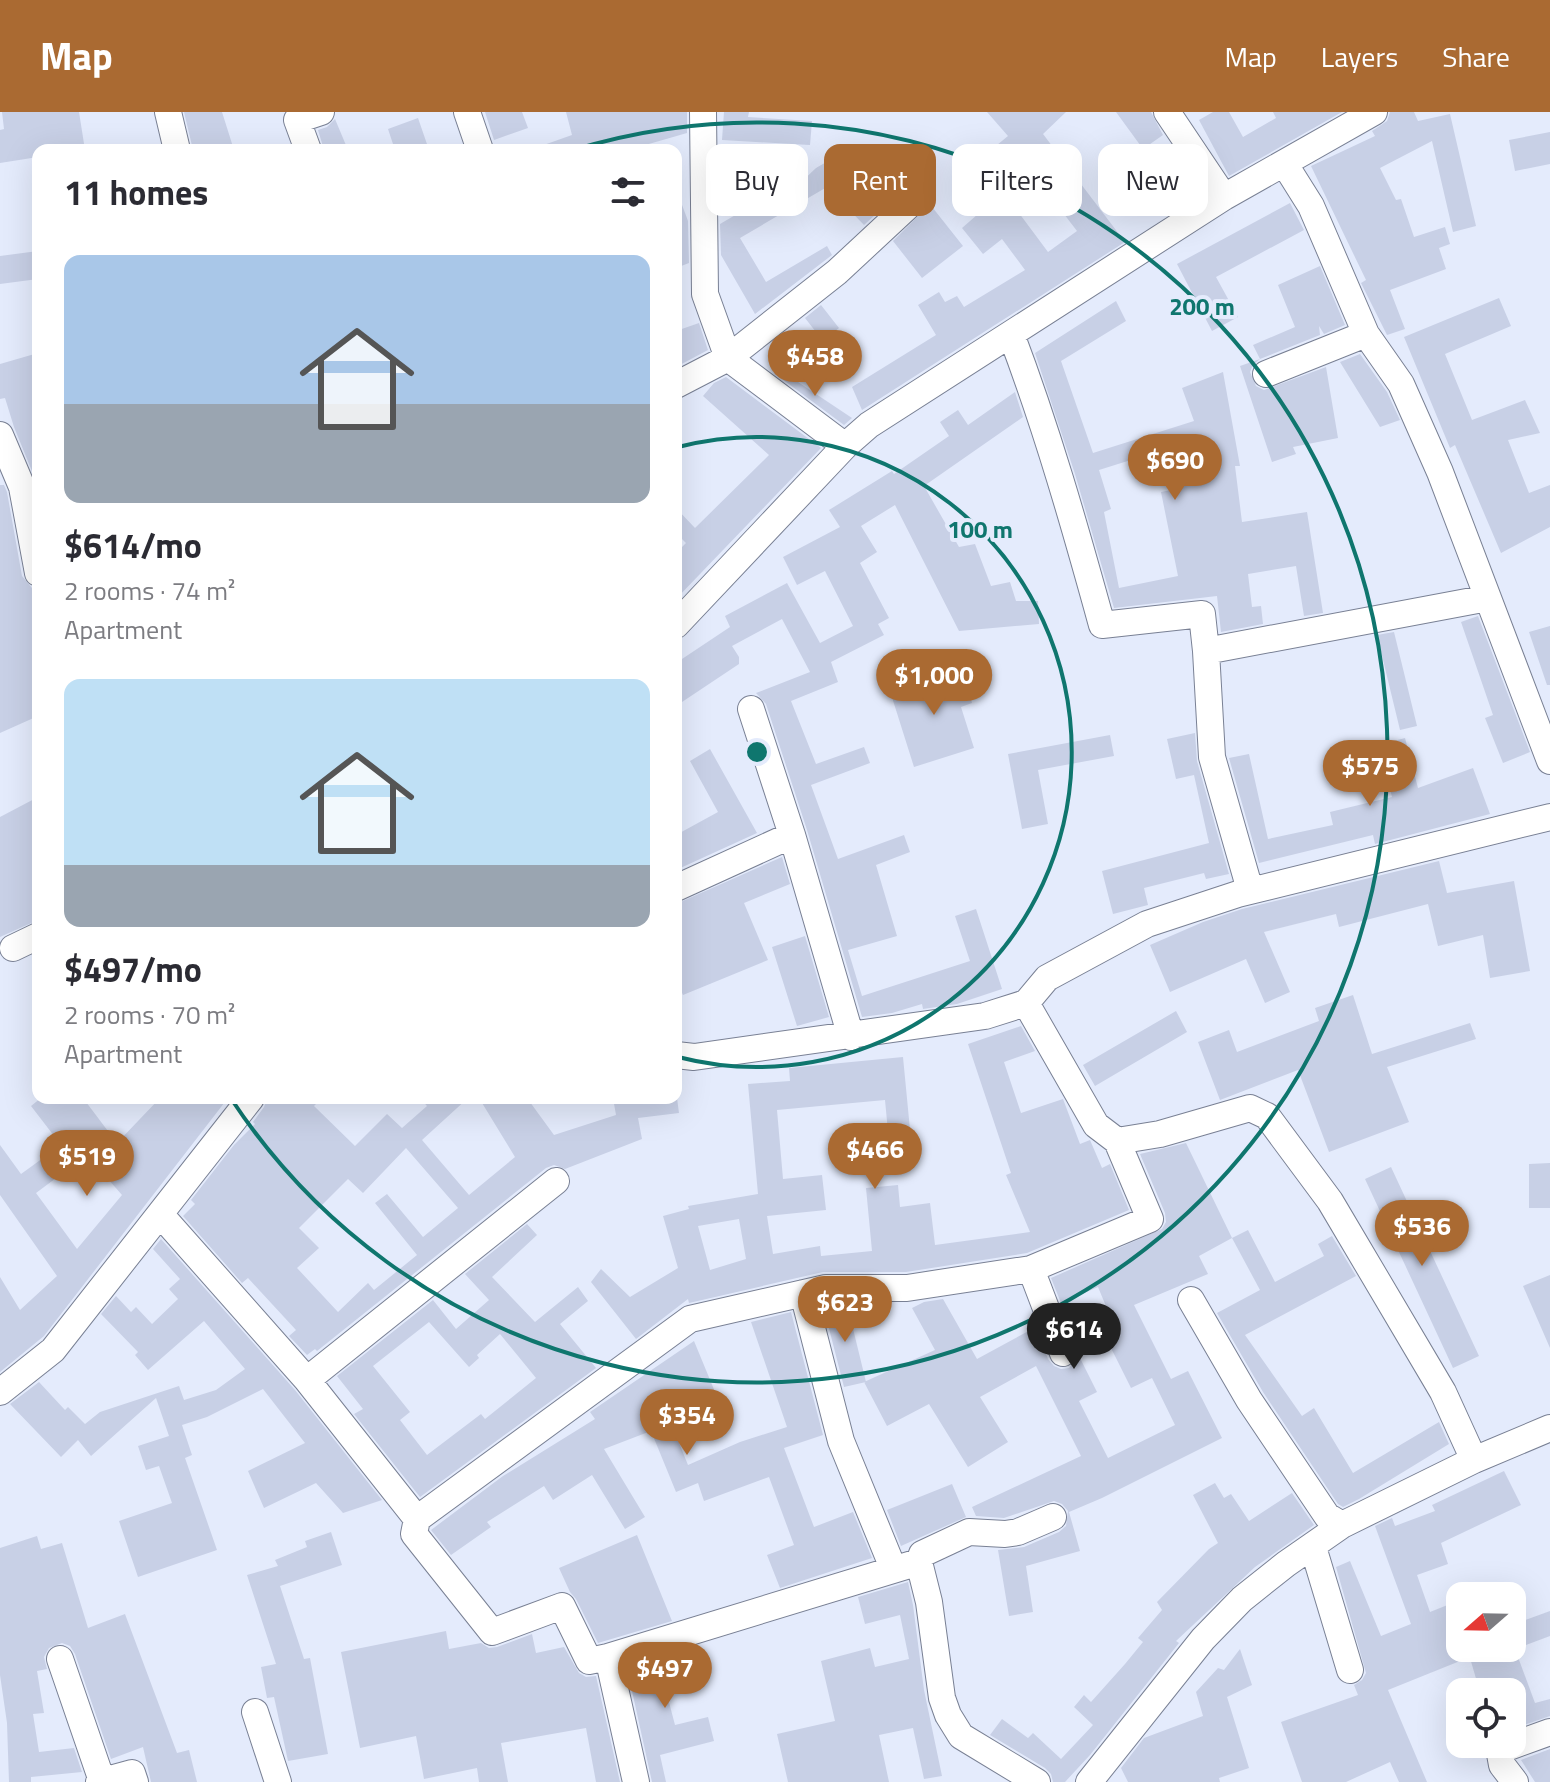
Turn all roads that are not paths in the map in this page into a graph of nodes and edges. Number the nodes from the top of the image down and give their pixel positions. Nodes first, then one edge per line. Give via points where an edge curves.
1 (168, 112) edge
2 (467, 112) edge
3 (703, 112) edge
4 (1167, 112) edge
5 (1374, 112) edge
6 (304, 115) edge
7 (176, 144) edge
8 (307, 144) edge
9 (478, 144) edge
10 (1284, 163) junction
11 (1224, 197) junction
12 (897, 216) edge
13 (1011, 334) junction
14 (1366, 334) junction
15 (728, 358) junction
16 (1266, 374) dead end
17 (682, 382) edge
18 (0, 435) edge
19 (845, 446) junction
20 (32, 541) edge
21 (1488, 598) junction
22 (682, 619) edge
23 (1206, 651) junction
24 (751, 709) dead end
25 (1550, 761) edge
26 (1550, 817) edge
27 (792, 835) junction
28 (682, 885) edge
29 (1250, 890) junction
30 (32, 939) edge
31 (13, 948) dead end
32 (1026, 1003) junction
33 (851, 1037) junction
34 (682, 1056) edge
35 (246, 1104) edge
36 (1117, 1141) junction
37 (556, 1181) dead end
38 (160, 1214) junction
39 (1031, 1269) junction
40 (803, 1293) junction
41 (1191, 1300) dead end
42 (1063, 1353) dead end
43 (307, 1380) junction
44 (0, 1392) edge
45 (1550, 1428) edge
46 (1474, 1460) junction
47 (1053, 1517) dead end
48 (417, 1519) junction
49 (1342, 1525) junction
50 (1313, 1547) junction
51 (919, 1562) junction
52 (893, 1568) junction
53 (608, 1657) junction
54 (60, 1659) dead end
55 (1350, 1670) dead end
56 (255, 1712) dead end
57 (1550, 1732) edge
58 (100, 1782) edge
59 (135, 1782) edge
60 (278, 1782) edge
61 (636, 1782) edge
62 (1037, 1782) edge
63 (1089, 1782) edge
64 (1515, 1782) edge

1 - 7 street
2 - 9 street
3 - 15 street via 705,294
4 - 11 street
5 - 10 street
6 - 8 street
10 - 11 street
10 - 14 street via 1311,206
11 - 13 street
12 - 15 street via 837,272
13 - 19 street
13 - 23 street via 1063,486 1102,625 1202,614
14 - 16 street
14 - 21 street via 1401,384
15 - 17 street
15 - 19 street
18 - 20 street via 22,487
19 - 22 street
21 - 23 street
21 - 25 street
23 - 29 street via 1212,757
24 - 27 street
26 - 29 street
27 - 28 street
27 - 33 street
29 - 32 street via 1147,924 1047,978
30 - 31 street
32 - 33 street via 985,1016
32 - 36 street via 1096,1125
33 - 34 street
35 - 38 street
36 - 39 street via 1150,1219
36 - 46 street via 1250,1108 1267,1116 1330,1201 1443,1392
37 - 43 street
38 - 43 street
38 - 44 street via 53,1350
39 - 40 street via 907,1288
39 - 42 street
40 - 48 street via 690,1319
40 - 52 street via 841,1441
41 - 49 street via 1249,1400 1327,1516
43 - 48 street
45 - 46 street
46 - 49 street
47 - 51 street via 1018,1532 969,1532 922,1554
48 - 53 street via 414,1534 492,1632 562,1606 589,1661
49 - 50 street
50 - 55 street
50 - 63 street via 1242,1599 1203,1639
51 - 52 street
51 - 62 street via 948,1715 961,1736
52 - 53 street
53 - 61 street
54 - 58 street
56 - 60 street
57 - 64 street via 1500,1754
58 - 59 street via 132,1773

